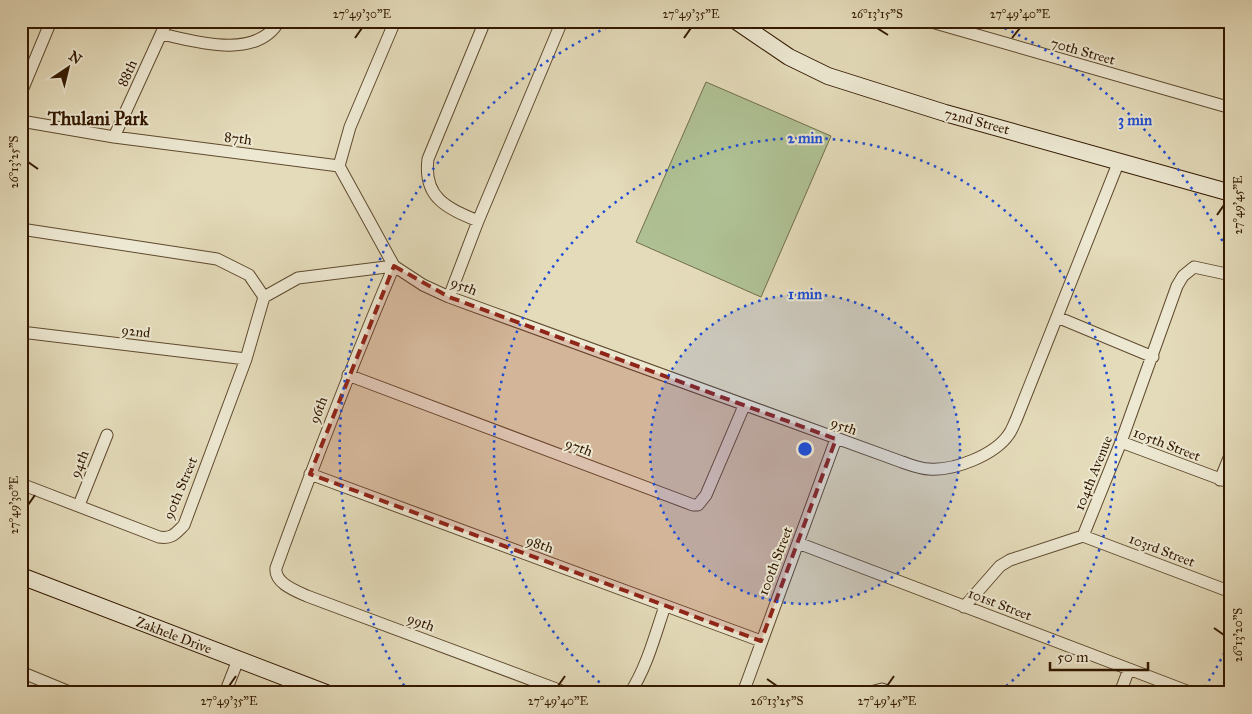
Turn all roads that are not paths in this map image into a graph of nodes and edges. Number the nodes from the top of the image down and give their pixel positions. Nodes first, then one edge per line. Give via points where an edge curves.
1 (50, 21) edge
2 (167, 21) edge
3 (279, 21) edge
4 (395, 21) edge
5 (485, 21) edge
6 (562, 21) edge
7 (736, 21) edge
8 (928, 21) edge
9 (162, 34) junction
10 (21, 93) edge
11 (1231, 108) edge
12 (21, 121) edge
13 (114, 137) junction
14 (1119, 161) junction
15 (339, 166) junction
16 (1231, 193) edge
17 (478, 221) junction
18 (21, 229) edge
19 (394, 266) junction
20 (1231, 275) edge
21 (264, 297) junction
22 (448, 297) junction
23 (1057, 317) junction
24 (21, 332) edge
25 (1153, 358) junction
26 (246, 359) junction
27 (348, 375) junction
28 (744, 406) junction
29 (107, 435) dead end
30 (836, 439) junction
31 (1121, 442) junction
32 (1231, 453) edge
33 (310, 474) junction
34 (1226, 482) edge
35 (21, 484) edge
36 (79, 505) junction
37 (1084, 536) junction
38 (798, 543) junction
39 (276, 568) joint
40 (21, 576) edge
41 (1231, 592) edge
42 (665, 606) junction
43 (964, 607) junction
44 (761, 641) junction
45 (238, 660) junction
46 (1129, 669) junction
47 (21, 672) edge
48 (72, 693) edge
49 (225, 693) edge
50 (326, 693) edge
51 (567, 693) edge
52 (630, 693) edge
53 (743, 693) edge
54 (867, 693) edge
55 (891, 693) edge
56 (1120, 693) edge
57 (1192, 693) edge

1 - 10 street
2 - 9 street, 88th
3 - 9 street via 266,36 246,44 213,44
4 - 15 street via 350,126
5 - 17 street via 426,170 433,193 442,203
6 - 17 street
7 - 14 street, 72nd Street via 789,56 828,76
8 - 11 street, 70th Street
9 - 13 street, 88th
12 - 13 street, 87th
13 - 15 street, 87th
14 - 16 street, 72nd Street
14 - 23 street, 95th
15 - 19 street
17 - 22 street
18 - 21 street via 217,259 249,275
19 - 21 street via 298,278
19 - 22 street, 95th
19 - 27 street, 96th
20 - 25 street, 104th Avenue via 1194,267 1183,276
21 - 26 street, 90th Street
22 - 28 street, 95th
23 - 25 street
23 - 30 street, 95th via 1009,435 975,460 952,467 928,469
24 - 26 street, 92nd
25 - 31 street, 104th Avenue
26 - 36 street, 90th Street via 184,525 173,536 159,537
27 - 28 street, 97th via 693,506 706,495
27 - 33 street, 96th
28 - 30 street, 95th
29 - 36 street, 94th
30 - 38 street, 100th Street
31 - 34 street, 105th Street
31 - 37 street, 104th Avenue
32 - 34 street
33 - 39 street, 96th
33 - 42 street, 98th
35 - 36 street, 90th Street
37 - 41 street, 103rd Street
37 - 43 street via 1000,566
38 - 43 street, 101st Street
38 - 44 street, 100th Street
39 - 51 street, 99th via 278,578 298,592
40 - 45 street, Zakhele Drive
42 - 44 street, 98th
42 - 52 street via 649,653
43 - 46 street, 101st Street
44 - 53 street, 100th Street
45 - 49 street
45 - 50 street, Zakhele Drive
46 - 56 street
46 - 57 street, 101st Street
47 - 48 street
54 - 55 street via 882,689

